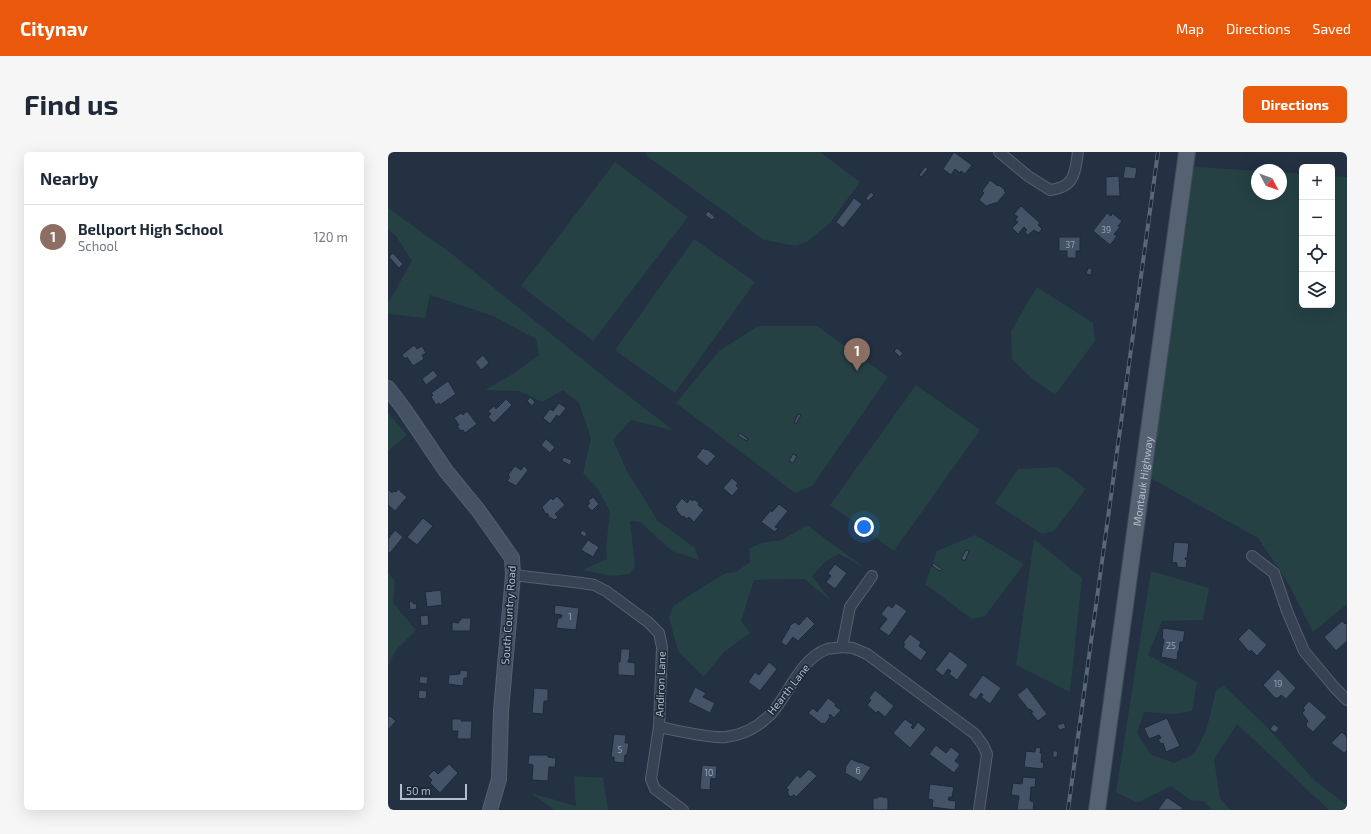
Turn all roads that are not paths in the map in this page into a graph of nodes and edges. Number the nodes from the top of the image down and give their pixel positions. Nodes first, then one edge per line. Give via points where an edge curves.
1 (999, 152) edge
2 (1078, 152) edge
3 (1187, 152) edge
4 (388, 388) edge
5 (1252, 556) dead end
6 (513, 575) junction
7 (872, 576) dead end
8 (842, 647) junction
9 (1347, 700) edge
10 (659, 727) junction
11 (490, 810) edge
12 (683, 810) edge
13 (980, 810) edge
14 (1097, 810) edge

1 - 2 street via 1033,180 1050,190 1068,184 1075,174
3 - 14 main road, Montauk Highway
4 - 6 main road, South Country Road via 446,471 512,558
5 - 9 street via 1274,573 1304,651
6 - 10 street, Andiron Lane via 594,585 648,622 659,633 662,648
6 - 11 main road, South Country Road via 499,779
7 - 8 street via 850,607
8 - 10 street, Hearth Lane via 827,649 815,656 802,669 771,714 746,732 724,737
8 - 13 street via 853,648 867,654 975,734 987,754
10 - 12 street, Andiron Lane via 651,778 655,789

